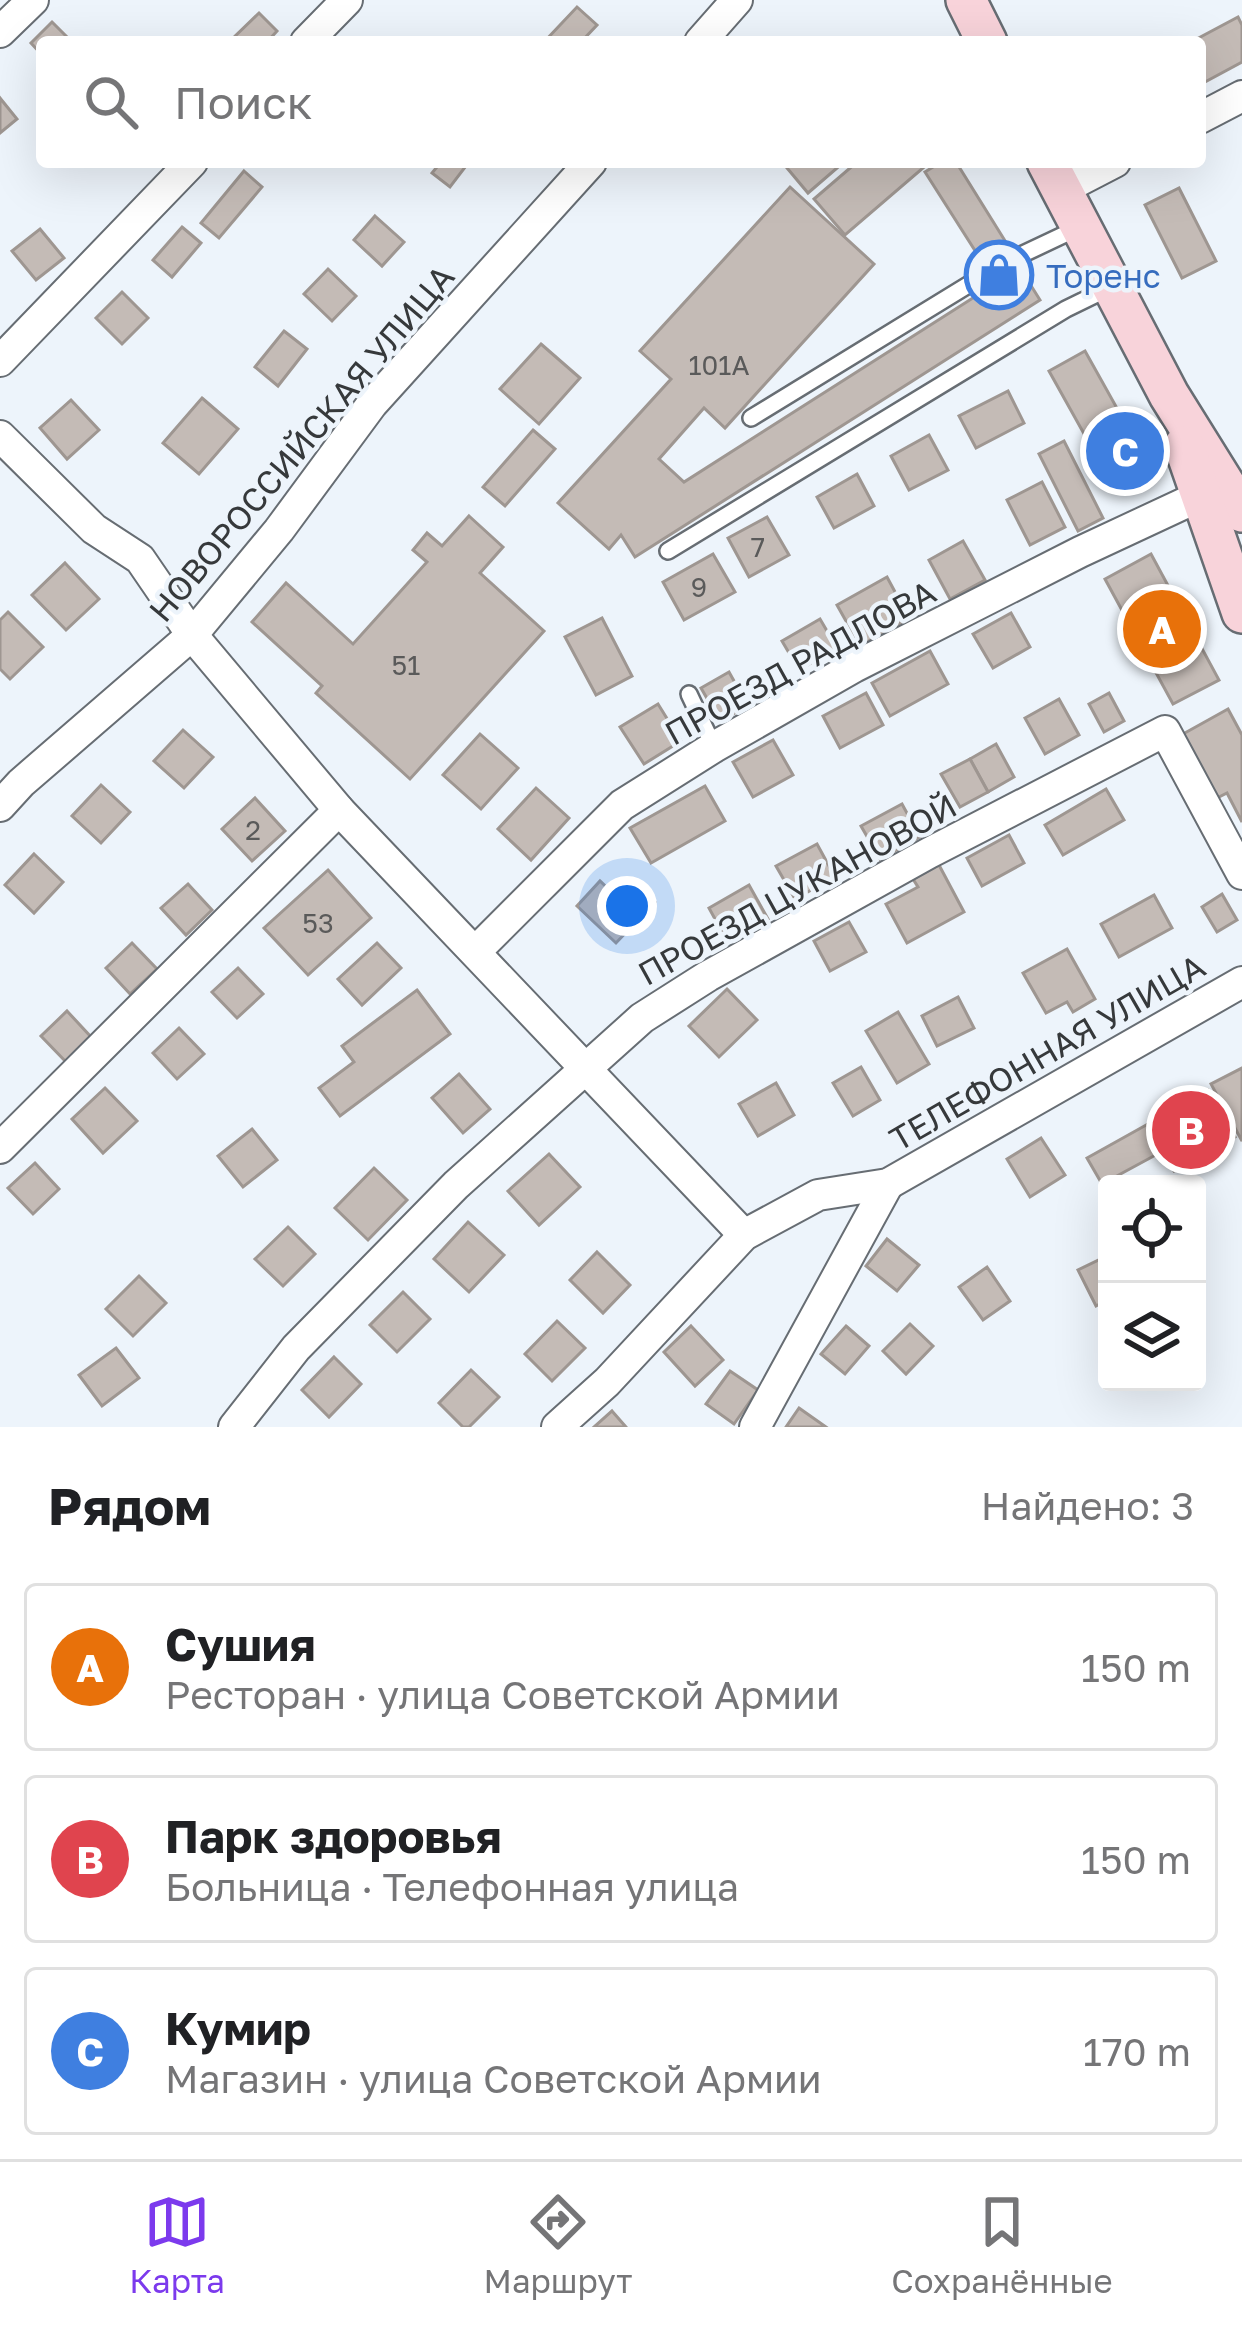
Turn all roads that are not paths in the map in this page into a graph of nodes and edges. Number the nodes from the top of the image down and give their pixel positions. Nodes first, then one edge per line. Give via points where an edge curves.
1 (33, 0) edge
2 (346, 0) edge
3 (737, 0) edge
4 (966, 0) edge
5 (0, 32) edge
6 (312, 36) edge
7 (705, 36) edge
8 (984, 36) edge
9 (1242, 96) edge
10 (1206, 115) edge
11 (185, 168) edge
12 (586, 168) edge
13 (1089, 168) edge
14 (1054, 176) edge
15 (1080, 227) junction
16 (1112, 287) junction
17 (0, 361) edge
18 (1169, 395) junction
19 (751, 418) dead end
20 (0, 436) edge
21 (1200, 496) junction
22 (1242, 512) edge
23 (668, 551) dead end
24 (1242, 613) edge
25 (192, 635) junction
26 (689, 694) dead end
27 (714, 748) junction
28 (0, 806) edge
29 (339, 810) junction
30 (1242, 874) edge
31 (477, 950) junction
32 (1242, 982) edge
33 (586, 1072) junction
34 (0, 1148) edge
35 (888, 1184) junction
36 (744, 1235) junction
37 (234, 1427) edge
38 (557, 1427) edge
39 (755, 1427) edge

1 - 5 street
2 - 6 street
3 - 7 street
4 - 8 street
9 - 10 street
11 - 17 street
12 - 25 street, НОВОРОССИЙСКАЯ УЛИЦА via 372,404
13 - 14 street
14 - 15 street
15 - 16 street
15 - 19 lane via 1004,263
16 - 18 street
16 - 23 lane
18 - 21 street
18 - 22 street
20 - 25 street via 94,529 140,559
21 - 24 street
21 - 27 street, ПРОЕЗД РАДЛОВА via 854,668
25 - 28 street, НОВОРОССИЙСКАЯ УЛИЦА
25 - 29 street
26 - 27 lane
27 - 31 street, ПРОЕЗД РАДЛОВА via 622,805
29 - 31 street
29 - 34 street
30 - 33 street, ПРОЕЗД ЦУКАНОВОЙ via 1165,731 708,976 642,1018
31 - 33 street
32 - 35 street, ТЕЛЕФОННАЯ УЛИЦА
33 - 36 street
33 - 37 street, ПРОЕЗД ЦУКАНОВОЙ via 456,1185 296,1348
35 - 36 street, ТЕЛЕФОННАЯ УЛИЦА via 818,1195
35 - 39 street, ТЕЛЕФОННАЯ УЛИЦА
36 - 38 street, ТЕЛЕФОННАЯ УЛИЦА

